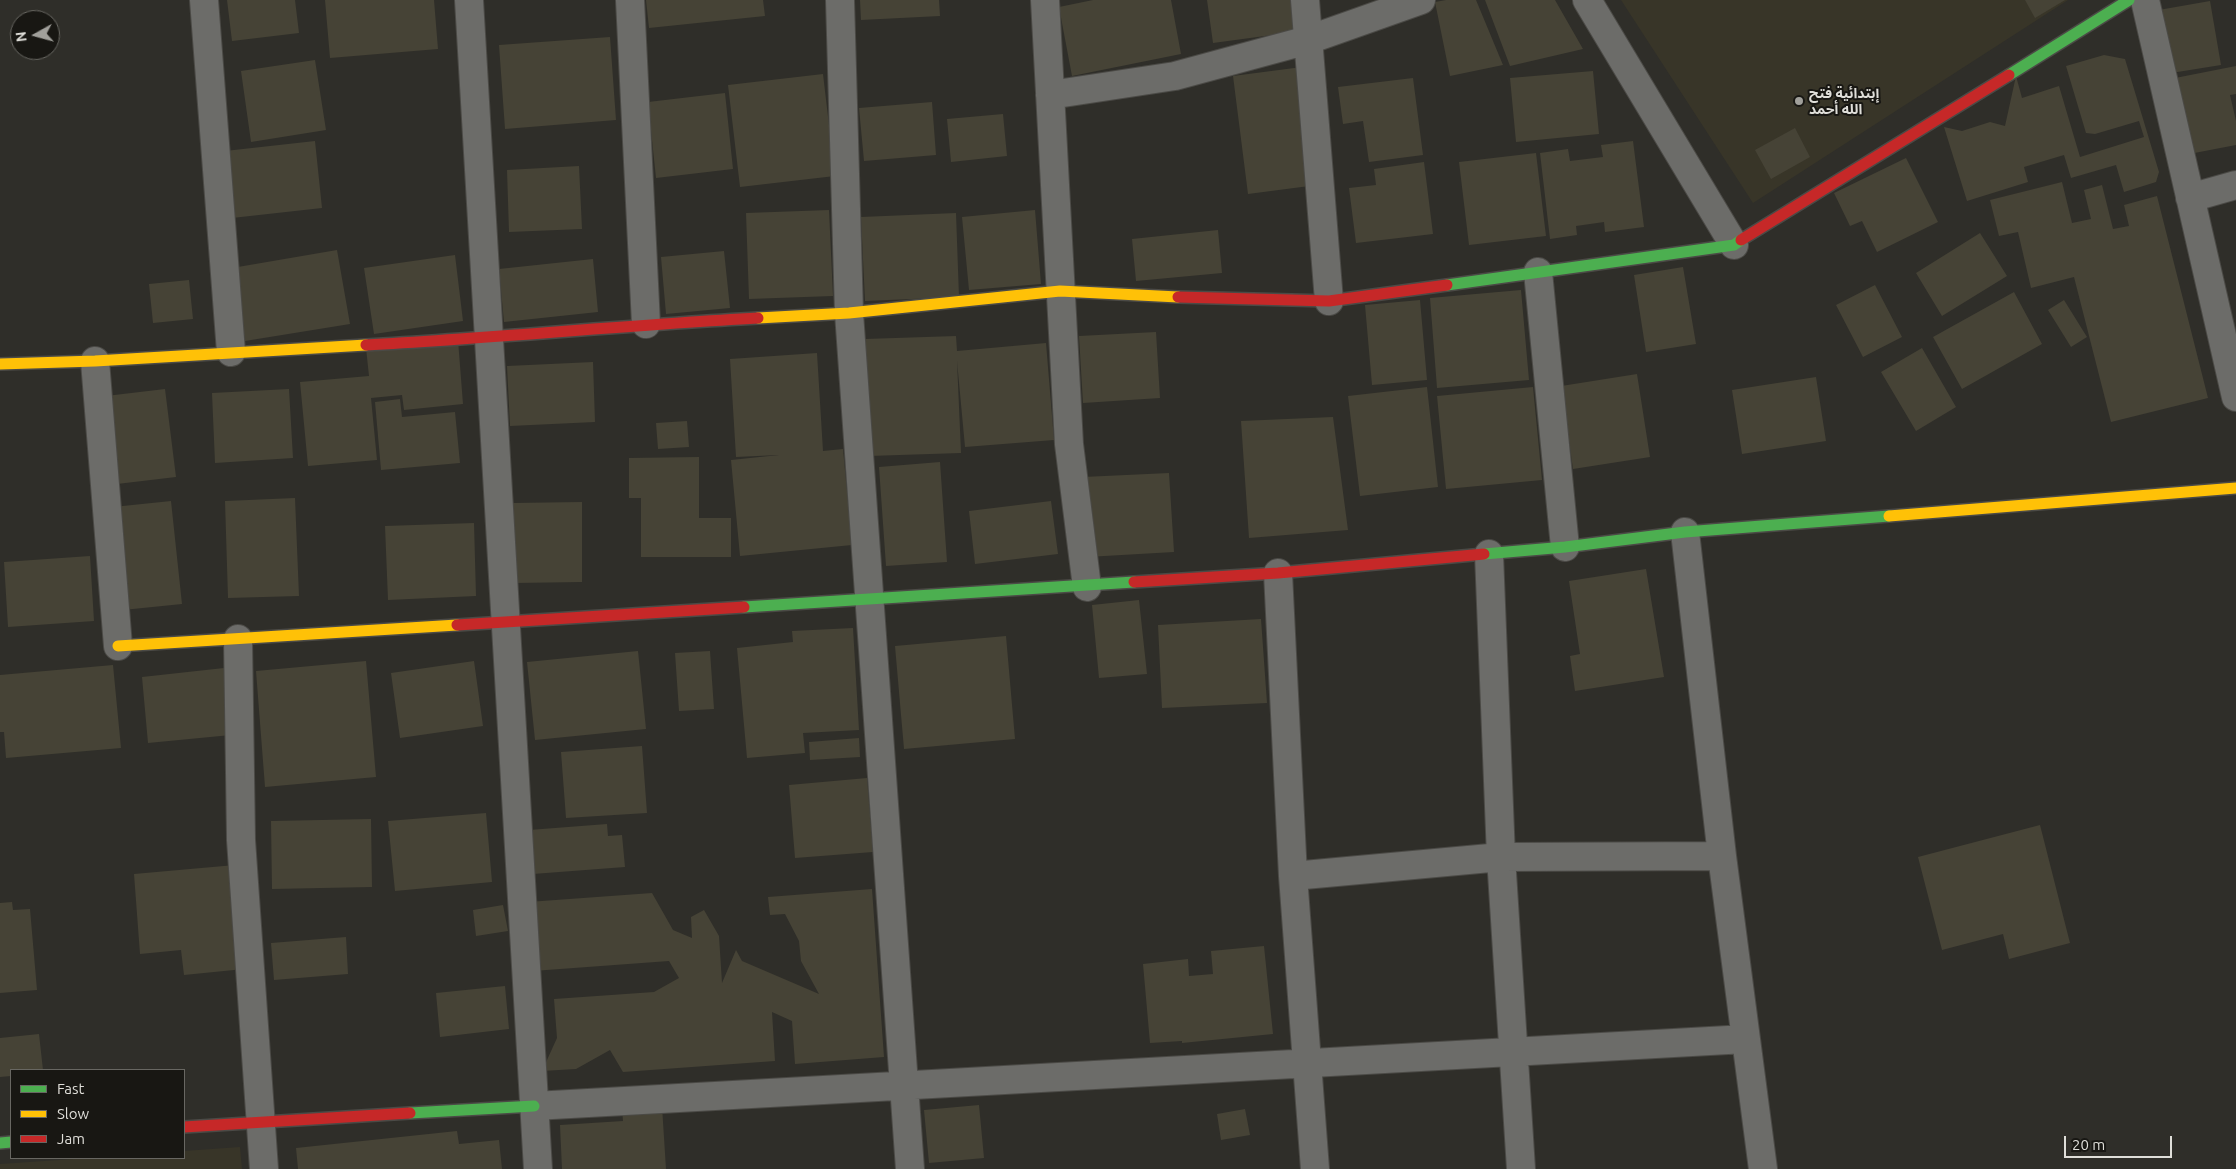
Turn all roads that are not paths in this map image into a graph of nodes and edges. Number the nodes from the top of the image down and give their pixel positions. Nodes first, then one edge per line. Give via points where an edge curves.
1 (204, 0) edge
2 (469, 0) edge
3 (630, 0) edge
4 (840, 0) edge
5 (1044, 0) edge
6 (1305, 0) edge
7 (1421, 0) edge
8 (1587, 0) edge
9 (2145, 0) edge
10 (2114, 3) edge
11 (1308, 40) junction
12 (1050, 95) junction
13 (2236, 185) edge
14 (2190, 198) junction
15 (1734, 245) junction
16 (1538, 272) junction
17 (1060, 291) junction
18 (1329, 300) junction
19 (849, 313) junction
20 (646, 324) junction
21 (489, 338) junction
22 (230, 352) junction
23 (95, 361) junction
24 (0, 364) edge
25 (2236, 397) edge
26 (2236, 488) edge
27 (1685, 532) junction
28 (1565, 547) junction
29 (1489, 554) junction
30 (1278, 573) junction
31 (1087, 587) junction
32 (869, 599) junction
33 (505, 622) junction
34 (238, 639) junction
35 (118, 646) joint
36 (1722, 856) junction
37 (1501, 857) junction
38 (1293, 876) junction
39 (1746, 1039) junction
40 (1513, 1052) junction
41 (1307, 1063) junction
42 (904, 1085) junction
43 (534, 1106) junction
44 (260, 1121) junction
45 (185, 1127) edge
46 (264, 1169) edge
47 (538, 1169) edge
48 (910, 1169) edge
49 (1314, 1169) edge
50 (1522, 1169) edge
51 (1763, 1169) edge

1 - 22 street
2 - 21 street
3 - 20 street
4 - 19 street
5 - 12 street
6 - 11 street
7 - 11 street
8 - 15 street
9 - 14 street
10 - 15 street
11 - 12 street via 1175,76
11 - 18 street
12 - 17 street
13 - 14 street
14 - 25 street
15 - 16 street
16 - 18 street
16 - 28 street
17 - 18 street via 1189,298
17 - 19 street
17 - 31 street via 1069,444
19 - 20 street
19 - 32 street
20 - 21 street
21 - 22 street
21 - 33 street
22 - 23 street
23 - 24 street
23 - 35 street
26 - 27 street
27 - 28 street
27 - 36 street
28 - 29 street
29 - 30 street
29 - 37 street
30 - 31 street
30 - 38 street
31 - 32 street
32 - 33 street
32 - 42 street
33 - 34 street
33 - 43 street
34 - 35 street
34 - 44 street via 241,840
36 - 37 street
36 - 39 street
37 - 38 street
37 - 40 street
38 - 41 street
39 - 40 street
39 - 51 street
40 - 41 street
40 - 50 street
41 - 42 street
41 - 49 street
42 - 43 street
42 - 48 street
43 - 44 street
43 - 47 street
44 - 45 street
44 - 46 street

